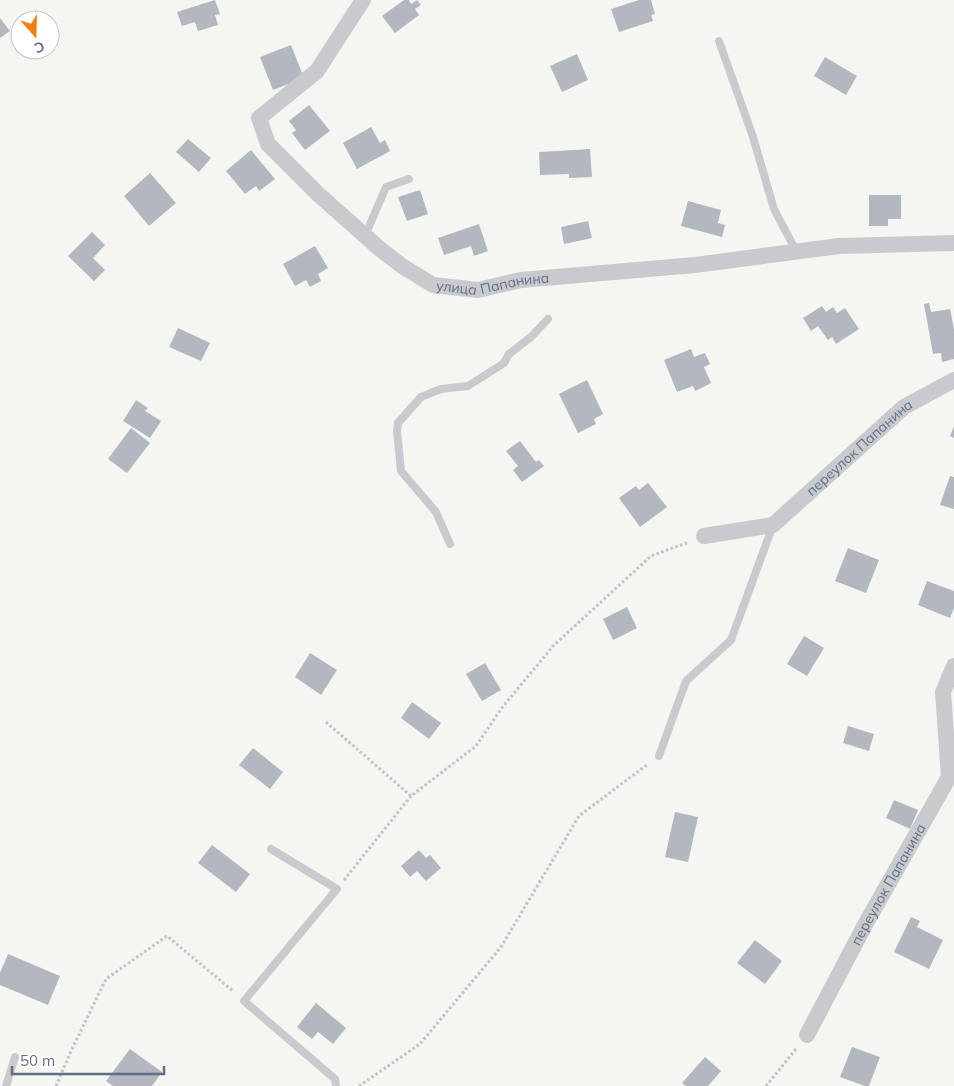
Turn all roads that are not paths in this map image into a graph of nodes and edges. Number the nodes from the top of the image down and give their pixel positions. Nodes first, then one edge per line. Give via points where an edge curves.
1 (363, 0) edge
2 (719, 41) dead end
3 (409, 179) dead end
4 (365, 236) junction
5 (954, 244) edge
6 (796, 251) junction
7 (548, 319) dead end
8 (954, 380) edge
9 (773, 525) junction
10 (704, 536) road end
11 (450, 544) dead end
12 (954, 666) edge
13 (659, 756) road end
14 (271, 849) dead end
15 (807, 1035) road end
16 (15, 1057) dead end
17 (336, 1082) edge
18 (6, 1086) edge

1 - 4 street, улица Папанина via 317,71 260,118 268,144
2 - 6 lane via 753,137 774,210
3 - 4 lane via 386,187
4 - 6 street, улица Папанина via 433,286 478,290 521,280 694,265
5 - 6 street, улица Папанина via 839,246
7 - 11 lane via 509,354 504,363 468,386 441,389 421,397 398,423 401,471 436,512
8 - 9 street, переулок Папанина via 904,407
9 - 10 street
9 - 13 lane via 732,640 686,681
12 - 15 street, переулок Папанина via 943,692 949,777
14 - 17 lane via 337,888 244,1001
16 - 18 lane

